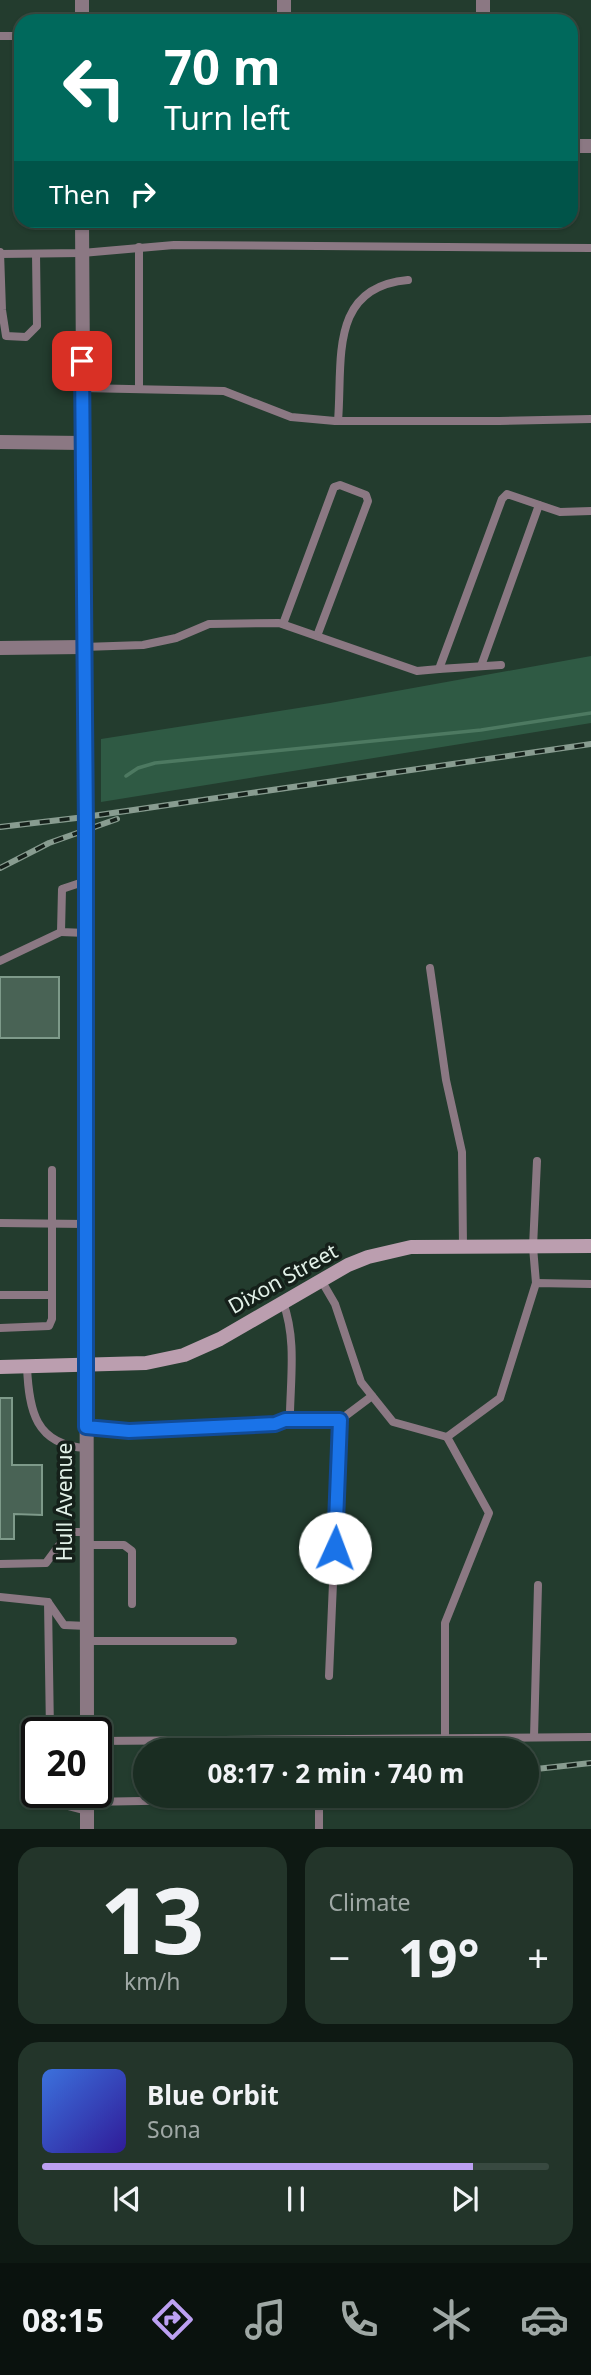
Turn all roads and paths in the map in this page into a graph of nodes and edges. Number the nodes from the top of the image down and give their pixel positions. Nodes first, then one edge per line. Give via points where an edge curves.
1 (82, 228) edge
2 (139, 247) junction
3 (591, 248) edge
4 (82, 253) junction
5 (1, 254) edge
6 (36, 254) junction
7 (408, 280) dead end
8 (1, 291) edge
9 (82, 388) junction
10 (139, 389) junction
11 (591, 419) edge
12 (338, 421) junction
13 (0, 442) edge
14 (83, 443) junction
15 (539, 505) junction
16 (591, 511) edge
17 (284, 624) junction
18 (317, 636) junction
19 (83, 647) junction
20 (0, 648) edge
21 (501, 664) dead end
22 (481, 666) junction
23 (439, 669) junction
24 (86, 881) junction
25 (61, 932) junction
26 (86, 933) junction
27 (0, 961) edge
28 (430, 968) dead end
29 (537, 1161) dead end
30 (52, 1170) dead end
31 (0, 1223) edge
32 (52, 1224) junction
33 (85, 1224) junction
34 (591, 1246) edge
35 (463, 1247) junction
36 (533, 1247) junction
37 (321, 1280) junction
38 (536, 1283) junction
39 (591, 1284) edge
40 (0, 1294) edge
41 (52, 1295) junction
42 (283, 1302) junction
43 (0, 1328) edge
44 (85, 1366) junction
45 (0, 1367) edge
46 (27, 1367) junction
47 (372, 1396) junction
48 (285, 1420) junction
49 (340, 1420) junction
50 (86, 1427) junction
51 (447, 1437) junction
52 (86, 1448) junction
53 (86, 1538) junction
54 (0, 1564) edge
55 (538, 1585) dead end
56 (0, 1598) edge
57 (48, 1602) junction
58 (132, 1604) dead end
59 (87, 1634) junction
60 (233, 1641) dead end
61 (329, 1676) dead end
62 (50, 1717) edge
63 (89, 1717) edge
64 (112, 1734) edge
65 (534, 1737) junction
66 (591, 1737) edge
67 (445, 1738) junction
68 (112, 1801) edge
69 (133, 1801) edge
70 (87, 1808) edge
71 (319, 1808) edge
72 (87, 1829) edge
73 (319, 1829) edge

1 - 4 street, Hull Avenue
2 - 3 lane
2 - 4 lane
2 - 10 lane
4 - 6 lane
4 - 9 street, Hull Avenue
5 - 6 lane
5 - 8 lane
6 - 8 lane via 37,326 26,337 6,336
7 - 12 lane via 372,289 353,307 344,327
9 - 10 lane
9 - 14 street, Hull Avenue
10 - 12 lane via 223,391 291,417
11 - 12 lane
13 - 14 street
14 - 19 street, Hull Avenue
15 - 16 lane via 560,512
15 - 22 lane
15 - 23 lane via 507,494 502,499
17 - 18 lane
17 - 18 lane via 334,486 340,485 366,495 368,501
17 - 19 lane via 209,624 143,645
18 - 23 lane via 417,671
19 - 20 street
19 - 24 street, Hull Avenue
21 - 22 lane
22 - 23 lane
24 - 25 lane via 62,889
24 - 26 street, Hull Avenue
25 - 26 lane
25 - 27 lane
26 - 33 street, Hull Avenue
28 - 35 lane via 462,1152
29 - 36 lane
30 - 32 lane
31 - 32 lane
32 - 33 lane
32 - 41 lane
33 - 44 street, Hull Avenue
34 - 36 street, Dixon Street
35 - 36 street, Dixon Street
35 - 37 street, Dixon Street via 411,1247 368,1257
36 - 38 lane
37 - 42 street, Dixon Street
37 - 47 lane via 335,1304 361,1382
38 - 39 lane
38 - 51 lane via 500,1398
40 - 41 lane
41 - 43 lane via 50,1326
42 - 44 street, Dixon Street via 184,1355 146,1363
42 - 48 lane via 292,1337 290,1412
44 - 46 street, Dixon Street
44 - 50 street, Hull Avenue
45 - 46 street, Dixon Street
46 - 52 lane via 28,1400 43,1430 56,1443
47 - 49 lane
47 - 51 lane via 393,1422
48 - 49 lane
48 - 50 lane via 129,1431
49 - 61 lane
50 - 52 street, Hull Avenue
51 - 67 lane via 489,1513 445,1623
52 - 53 street, Hull Avenue
53 - 54 lane via 69,1532 46,1563
53 - 58 lane via 124,1545 132,1551
53 - 59 street, Hull Avenue
55 - 65 lane
56 - 57 lane
57 - 59 lane via 64,1625
57 - 62 lane
59 - 60 lane
59 - 63 street, Hull Avenue
64 - 67 lane
65 - 66 lane
65 - 67 lane
68 - 69 lane
70 - 72 street
71 - 73 lane

